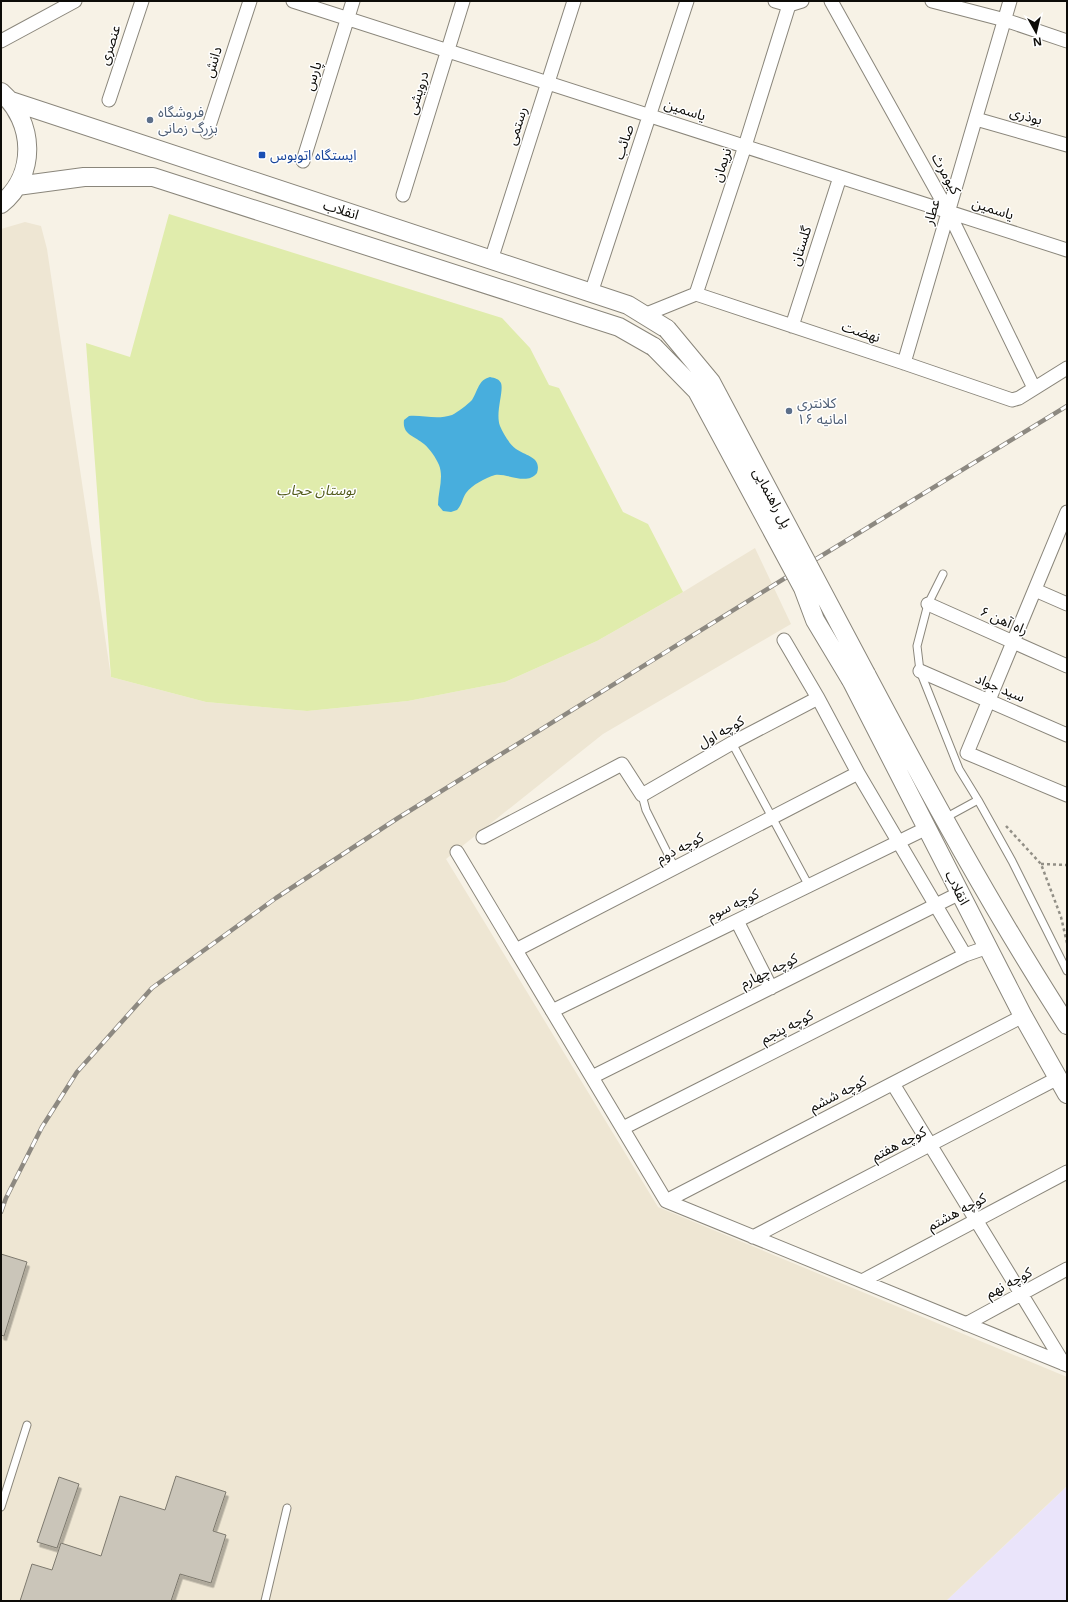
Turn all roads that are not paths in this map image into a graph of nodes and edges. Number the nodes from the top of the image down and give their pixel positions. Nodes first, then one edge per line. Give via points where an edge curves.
1 (75, 1) edge
2 (142, 1) edge
3 (250, 1) edge
4 (293, 1) edge
5 (353, 1) edge
6 (464, 1) edge
7 (574, 1) edge
8 (687, 1) edge
9 (776, 1) edge
10 (802, 1) edge
11 (831, 1) edge
12 (932, 1) edge
13 (1010, 1) edge
14 (789, 5) junction
15 (348, 19) junction
16 (1004, 20) junction
17 (1, 41) edge
18 (1067, 41) edge
19 (448, 51) junction
20 (548, 83) junction
21 (6, 97) edge
22 (109, 100) dead end
23 (650, 115) junction
24 (976, 118) junction
25 (207, 132) dead end
26 (1067, 145) edge
27 (745, 146) junction
28 (303, 161) dead end
29 (840, 177) junction
30 (17, 186) junction
31 (403, 195) dead end
32 (1, 204) edge
33 (948, 211) junction
34 (1067, 250) edge
35 (491, 260) junction
36 (591, 293) junction
37 (696, 294) junction
38 (644, 315) junction
39 (792, 326) junction
40 (667, 329) joint
41 (654, 347) joint
42 (904, 362) junction
43 (1067, 368) edge
44 (1034, 388) junction
45 (1067, 512) edge
46 (1061, 543) edge
47 (943, 574) dead end
48 (1035, 590) junction
49 (928, 604) junction
50 (1067, 604) edge
51 (784, 640) dead end
52 (1013, 642) junction
53 (1067, 666) edge
54 (920, 671) junction
55 (858, 677) junction
56 (818, 698) junction
57 (989, 701) junction
58 (1067, 735) edge
59 (732, 743) junction
60 (858, 773) junction
61 (642, 795) junction
62 (1067, 796) edge
63 (978, 800) junction
64 (772, 818) junction
65 (945, 818) junction
66 (927, 828) junction
67 (483, 837) dead end
68 (898, 843) junction
69 (457, 852) dead end
70 (675, 868) junction
71 (809, 886) junction
72 (960, 893) junction
73 (936, 906) junction
74 (737, 921) junction
75 (988, 947) junction
76 (516, 950) junction
77 (965, 955) junction
78 (1067, 970) edge
79 (771, 988) junction
80 (552, 1011) junction
81 (1023, 1016) junction
82 (1067, 1025) edge
83 (592, 1077) junction
84 (1058, 1078) junction
85 (893, 1084) junction
86 (1067, 1094) edge
87 (623, 1128) junction
88 (930, 1145) junction
89 (1067, 1172) edge
90 (666, 1201) junction
91 (976, 1220) junction
92 (754, 1236) junction
93 (1067, 1269) edge
94 (862, 1281) junction
95 (1022, 1295) junction
96 (966, 1324) junction
97 (1066, 1365) edge
98 (28, 1425) dead end
99 (1, 1507) edge
100 (287, 1508) dead end
101 (265, 1601) edge

1 - 17 street
2 - 22 street, عنصری
3 - 25 street, دانش
4 - 15 street, یاسمین
5 - 15 street, پارس
6 - 19 street, درویشی
7 - 20 street, رستمی
8 - 23 street, صائب
9 - 14 street
10 - 14 street
11 - 33 street, کیومرث
12 - 16 street
13 - 16 street, عطار
14 - 27 street, نریمان
15 - 19 street, یاسمین
15 - 28 street, پارس
16 - 18 street
16 - 24 street, عطار
19 - 20 street, یاسمین
19 - 31 street, درویشی
20 - 23 street, یاسمین
20 - 35 street, رستمی
21 - 30 main road via 23,121 28,143 26,165
21 - 35 main road, انقلاب
23 - 27 street, یاسمین
23 - 36 street, صائب
24 - 26 street, بوذری
24 - 33 street, عطار
27 - 29 street, یاسمین
27 - 37 street, نریمان
29 - 33 street, یاسمین
29 - 39 street, گلستان
30 - 32 main road
30 - 41 main road, انقلاب via 84,176 153,177 619,327
33 - 34 street, یاسمین
33 - 42 street, عطار
33 - 44 street, کیومرث
35 - 36 main road, انقلاب
36 - 38 main road, انقلاب via 628,305
37 - 38 street
37 - 39 street, نهضت
38 - 40 main road, انقلاب
39 - 42 street, نهضت
40 - 55 main road, پل راهنمایی, bridge via 711,382
41 - 55 main road, پل راهنمایی, bridge via 697,391 803,588 815,620
42 - 44 street, نهضت via 1012,400
43 - 44 street
45 - 46 street
46 - 48 street
47 - 49 lane
48 - 50 street
48 - 52 street
49 - 52 street, راه آهن ۶
49 - 54 lane via 917,646
51 - 56 street
52 - 53 street, راه آهن ۶
52 - 57 street
54 - 57 street, سید جواد
54 - 63 lane via 959,769
55 - 65 main road, انقلاب
55 - 66 main road, انقلاب
56 - 59 street, کوچه اول
56 - 60 street
57 - 58 street, سید جواد
57 - 62 street via 967,753
59 - 61 street, کوچه اول
59 - 64 lane
60 - 64 street, کوچه دوم
60 - 68 street
61 - 67 street via 622,764
61 - 70 lane via 646,810
63 - 65 lane
63 - 78 lane
64 - 70 street, کوچه دوم
64 - 71 lane
65 - 82 main road, انقلاب via 1017,945
66 - 68 street, کوچه سوم
66 - 72 main road, انقلاب
68 - 71 street, کوچه سوم
68 - 73 street
69 - 76 street
70 - 76 street, کوچه دوم
71 - 74 street, کوچه سوم
72 - 73 street, کوچه چهارم
72 - 75 main road, انقلاب
73 - 77 street
73 - 79 street, کوچه چهارم
74 - 79 street
74 - 80 street, کوچه سوم
75 - 77 street, کوچه پنجم
75 - 81 main road, انقلاب
76 - 80 street
77 - 87 street, کوچه پنجم
79 - 83 street, کوچه چهارم
80 - 83 street
81 - 84 main road, انقلاب
81 - 85 street, کوچه ششم
83 - 87 street
84 - 86 main road, انقلاب
84 - 88 street, کوچه هفتم
85 - 88 street
85 - 90 street, کوچه ششم
87 - 90 street
88 - 91 street
88 - 92 street, کوچه هفتم
89 - 91 street, کوچه هشتم
90 - 92 street
91 - 94 street, کوچه هشتم
91 - 95 street
92 - 94 street
93 - 95 street, کوچه نهم
94 - 96 street
95 - 96 street, کوچه نهم
95 - 97 street
96 - 97 street
98 - 99 lane
100 - 101 lane

